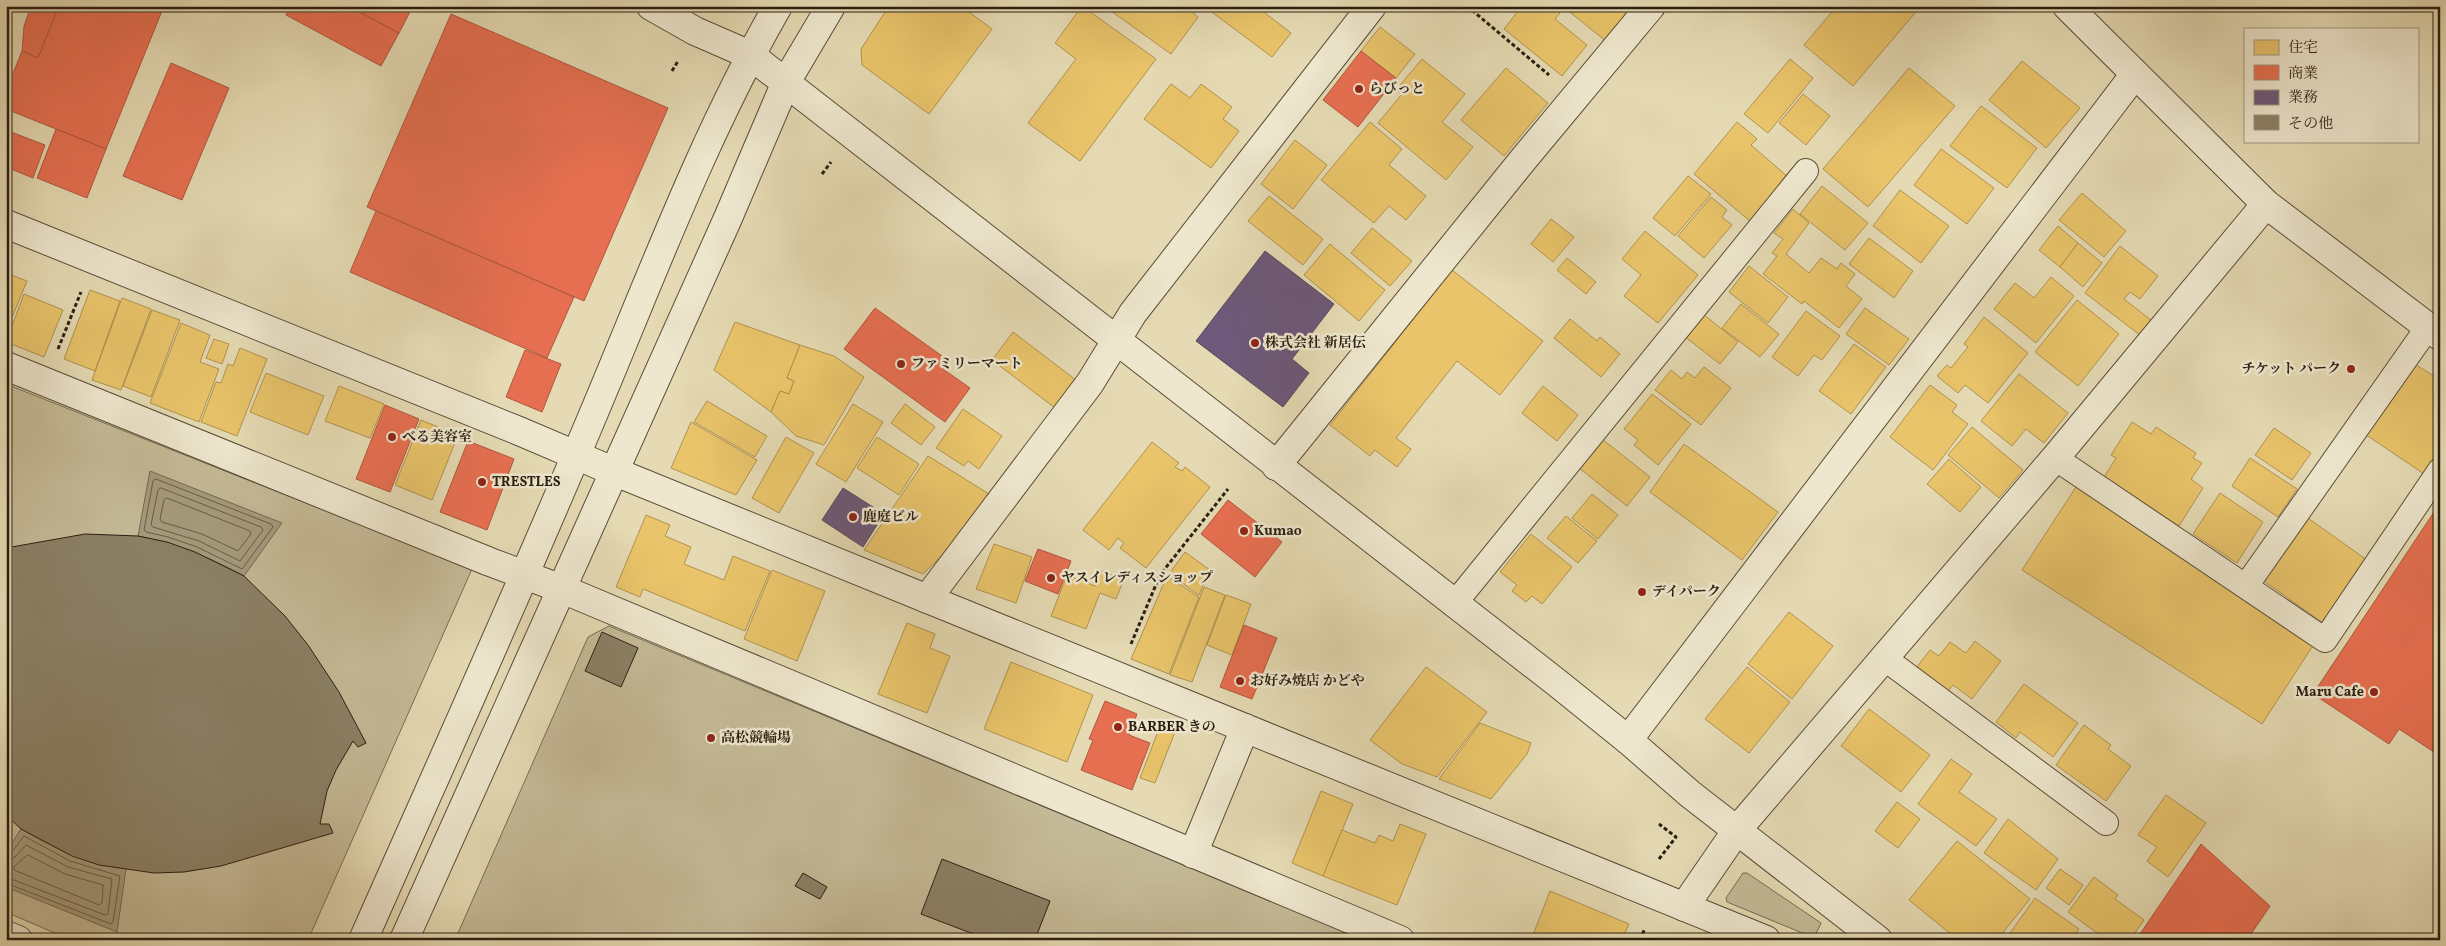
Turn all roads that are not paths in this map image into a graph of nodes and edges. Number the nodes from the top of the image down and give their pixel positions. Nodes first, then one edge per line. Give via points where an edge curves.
1 (651, 6) edge
2 (778, 6) edge
3 (831, 6) edge
4 (1372, 6) edge
5 (1651, 6) edge
6 (2067, 6) edge
7 (750, 54) junction
8 (2135, 74) junction
9 (786, 82) junction
10 (1806, 170) dead end
11 (2266, 204) junction
12 (6, 224) edge
13 (2436, 325) edge
14 (1118, 341) junction
15 (6, 366) edge
16 (576, 456) junction
17 (2055, 458) junction
18 (1276, 466) junction
19 (2440, 470) edge
20 (613, 471) junction
21 (524, 575) junction
22 (2246, 586) junction
23 (562, 589) junction
24 (927, 599) junction
25 (1455, 604) junction
26 (1884, 658) junction
27 (1245, 728) junction
28 (1628, 740) junction
29 (2106, 823) dead end
30 (1737, 830) junction
31 (1193, 854) junction
32 (1684, 907) junction
33 (6, 935) edge
34 (18, 940) edge
35 (363, 940) edge
36 (404, 940) edge
37 (1400, 940) edge
38 (1766, 940) edge
39 (1878, 940) edge

1 - 7 street via 695,31
2 - 7 street
3 - 9 street
4 - 14 street via 1133,314
5 - 18 street
6 - 8 street
7 - 9 street
7 - 16 street via 684,200
8 - 11 street
8 - 28 street
9 - 14 street
9 - 20 street
10 - 25 lane
11 - 13 street
11 - 17 street
12 - 16 street
13 - 22 lane
14 - 18 street
14 - 24 street
15 - 21 street
16 - 20 street
16 - 21 street
17 - 22 lane
17 - 26 street
18 - 25 street
19 - 22 lane via 2324,640
20 - 23 street
20 - 24 street
21 - 23 street
21 - 35 street
23 - 31 street
23 - 36 street
24 - 27 street
25 - 28 street
26 - 29 lane
26 - 30 street
27 - 31 street
27 - 32 street
28 - 30 street
30 - 32 street
30 - 39 street
31 - 37 street
32 - 38 street
33 - 34 street

